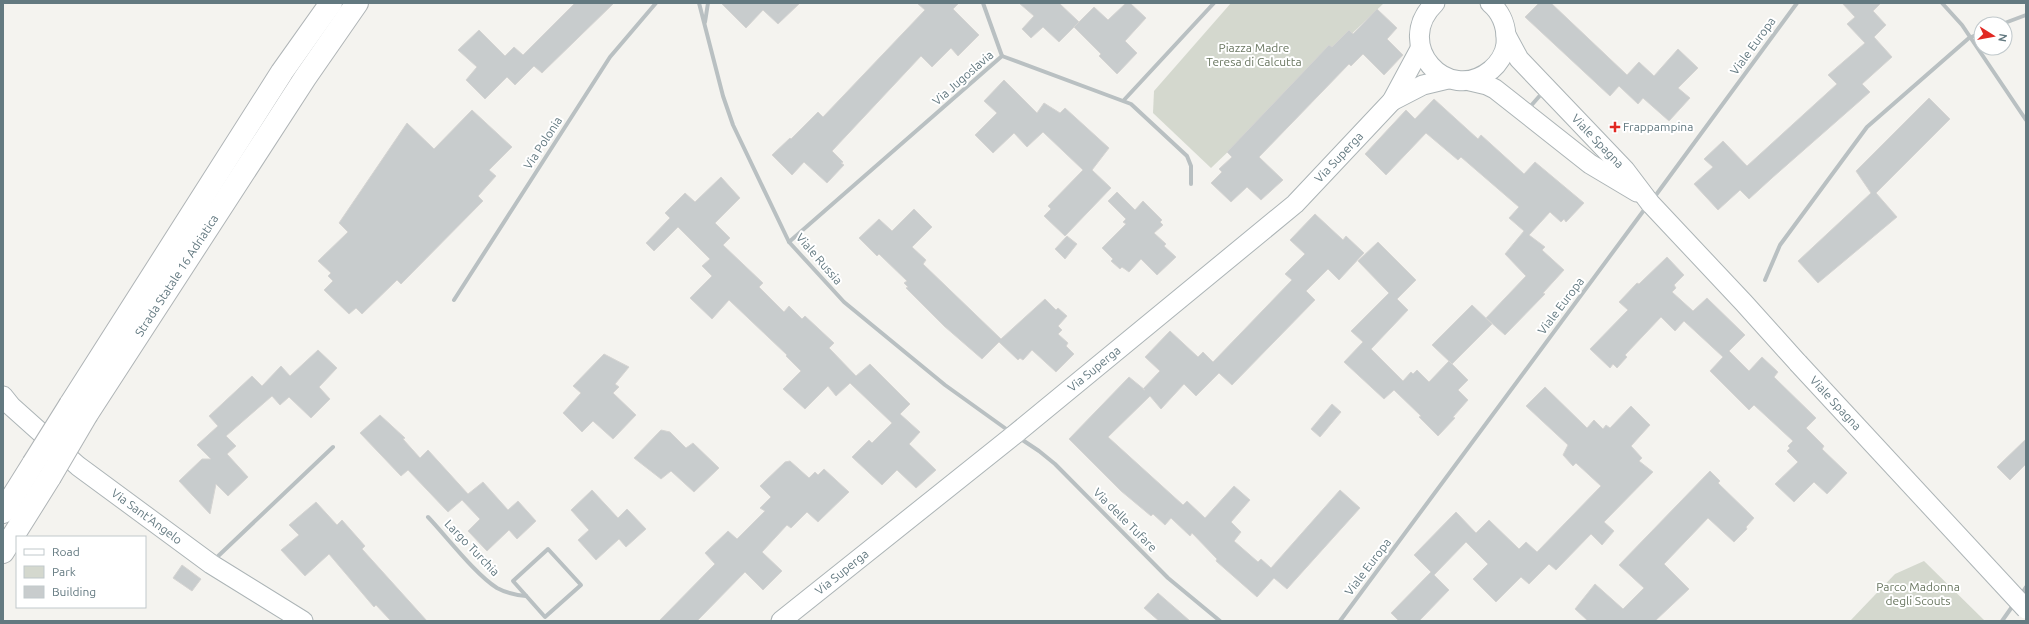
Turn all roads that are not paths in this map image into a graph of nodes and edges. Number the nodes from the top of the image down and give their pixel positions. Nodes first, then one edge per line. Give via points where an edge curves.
1 (331, 3) edge
2 (357, 3) edge
3 (656, 3) edge
4 (699, 3) edge
5 (708, 3) edge
6 (983, 3) edge
7 (1214, 3) edge
8 (1490, 3) edge
9 (1508, 3) edge
10 (1797, 3) edge
11 (1942, 3) edge
12 (1430, 5) edge
13 (2026, 15) edge
14 (2013, 20) edge
15 (704, 24) junction
16 (1506, 30) junction
17 (1973, 36) edge
18 (1969, 38) junction
19 (1420, 49) junction
20 (1002, 56) junction
21 (1448, 79) junction
22 (1470, 81) junction
23 (1547, 87) junction
24 (1124, 100) junction
25 (1392, 101) junction
26 (1525, 113) junction
27 (2026, 120) edge
28 (1191, 184) dead end
29 (1647, 200) junction
30 (789, 242) junction
31 (1766, 280) dead end
32 (454, 300) dead end
33 (3, 396) edge
34 (78, 409) junction
35 (1014, 435) junction
36 (333, 447) dead end
37 (42, 470) junction
38 (3, 512) edge
39 (428, 517) dead end
40 (3, 552) edge
41 (211, 564) junction
42 (2026, 587) edge
43 (526, 596) junction
44 (2026, 609) edge
45 (544, 619) edge
46 (303, 621) edge
47 (781, 621) edge
48 (1220, 621) edge
49 (1340, 621) edge
50 (2002, 621) edge

1 - 34 highway, Strada Statale 16 Adriatica via 282,72
2 - 34 highway, Strada Statale 16 Adriatica
3 - 32 street, Via Polonia via 610,57
4 - 15 street, Viale Russia
5 - 15 street
6 - 20 street
7 - 24 street
8 - 16 street, Viale Spagna via 1496,8
9 - 16 street
10 - 29 street, Viale Europa
11 - 18 street via 1955,16
12 - 19 street via 1418,35
13 - 14 street
15 - 30 street, Viale Russia via 733,125
16 - 22 street via 1506,46 1502,57 1485,74
16 - 23 street, Viale Spagna via 1519,59
17 - 18 street
18 - 27 street
18 - 31 street via 1867,127 1780,245
19 - 21 street via 1432,69
19 - 25 street, Via Superga
20 - 24 street, Via Jugoslavia
20 - 30 street, Via Jugoslavia
21 - 22 street, Viale Spagna
21 - 25 street, Via Superga via 1423,85
22 - 26 street, Viale Spagna via 1495,89
23 - 26 street
23 - 29 street, Viale Spagna via 1625,170
24 - 28 street, Via Jugoslavia via 1139,110 1187,156 1191,166
25 - 35 street, Via Superga via 1295,204
26 - 29 street, Viale Spagna via 1590,164
29 - 44 street, Viale Spagna, bridge
29 - 49 street, Viale Europa
30 - 35 street, Viale Russia via 844,302 945,385
33 - 41 street, Via Sant'Angelo via 78,466
34 - 37 highway, Strada Statale 16 Adriatica, bridge
35 - 47 street, Via Superga
35 - 48 street, Via delle Tufare via 1055,464 1168,578
36 - 41 street
37 - 38 highway, Strada Statale 16 Adriatica
37 - 40 highway, Strada Statale 16 Adriatica
39 - 43 street, Largo Turchia via 484,578 497,588 511,594
41 - 46 street, Via Sant'Angelo
42 - 50 street
43 - 45 street, Largo Turchia
43 - 45 street, Largo Turchia via 513,581 548,549 581,586

